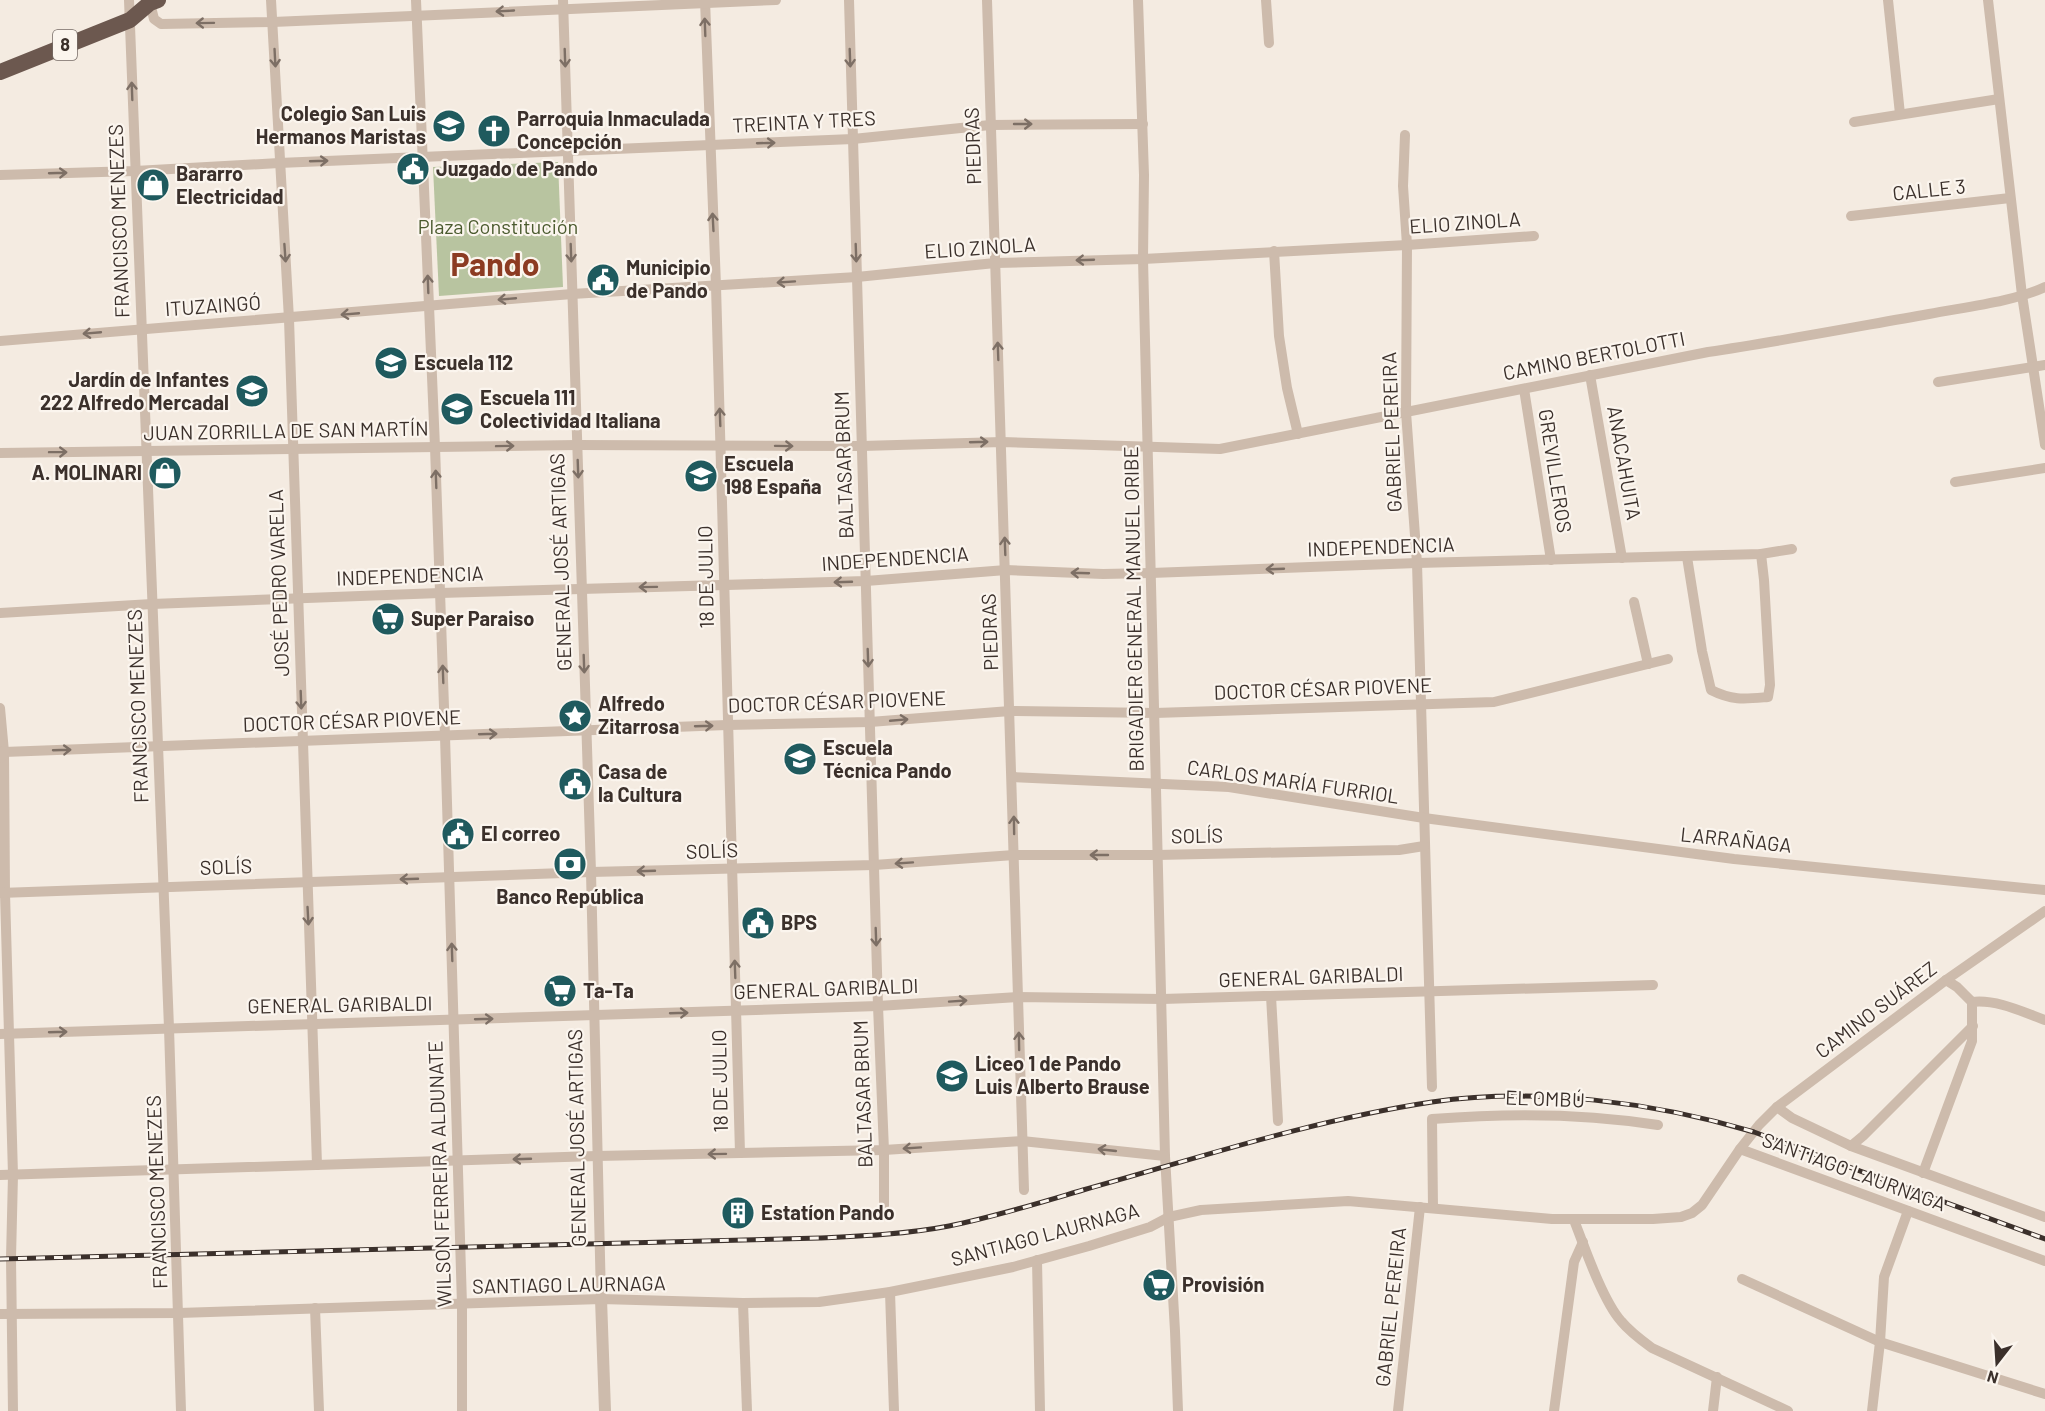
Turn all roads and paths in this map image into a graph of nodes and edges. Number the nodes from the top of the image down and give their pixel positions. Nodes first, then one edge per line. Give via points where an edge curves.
1 (129, 0) edge
2 (271, 0) edge
3 (416, 0) edge
4 (776, 0) edge
5 (849, 0) edge
6 (987, 0) edge
7 (1138, 0) edge
8 (1266, 0) edge
9 (1888, 0) edge
10 (1988, 0) edge
11 (705, 1) edge
12 (154, 2) edge
13 (563, 4) edge
14 (417, 15) junction
15 (130, 20) junction
16 (273, 22) junction
17 (1269, 43) dead end
18 (0, 72) edge
19 (1999, 99) junction
20 (1900, 114) junction
21 (1854, 122) dead end
22 (1143, 124) junction
23 (990, 125) junction
24 (1406, 135) dead end
25 (853, 139) junction
26 (709, 145) junction
27 (568, 151) junction
28 (423, 157) junction
29 (279, 163) junction
30 (135, 171) junction
31 (0, 175) edge
32 (2010, 198) junction
33 (1851, 216) dead end
34 (1534, 236) dead end
35 (1407, 245) junction
36 (1274, 251) junction
37 (1143, 259) junction
38 (995, 263) junction
39 (857, 277) junction
40 (716, 286) junction
41 (2045, 287) edge
42 (572, 294) junction
43 (2022, 295) junction
44 (429, 307) junction
45 (289, 319) junction
46 (142, 329) junction
47 (0, 341) edge
48 (2045, 365) edge
49 (2033, 367) junction
50 (1590, 375) junction
51 (1938, 382) dead end
52 (1524, 389) junction
53 (1406, 412) junction
54 (1298, 434) junction
55 (1002, 442) junction
56 (2045, 444) edge
57 (721, 445) junction
58 (577, 446) junction
59 (862, 446) junction
60 (435, 447) junction
61 (1149, 447) junction
62 (293, 449) junction
63 (146, 451) junction
64 (0, 453) edge
65 (2045, 468) edge
66 (1955, 482) dead end
67 (1792, 549) dead end
68 (1761, 554) junction
69 (1687, 557) junction
70 (1622, 558) junction
71 (1551, 560) junction
72 (1417, 563) junction
73 (1006, 570) junction
74 (1151, 573) junction
75 (866, 581) junction
76 (725, 585) junction
77 (582, 589) junction
78 (440, 593) junction
79 (298, 599) junction
80 (1634, 602) dead end
81 (152, 604) junction
82 (0, 613) edge
83 (1668, 659) dead end
84 (1648, 664) junction
85 (1420, 705) junction
86 (0, 708) edge
87 (1010, 711) junction
88 (1155, 713) junction
89 (870, 722) junction
90 (727, 725) junction
91 (586, 730) junction
92 (445, 736) junction
93 (303, 741) junction
94 (158, 747) junction
95 (1, 752) edge
96 (1013, 777) junction
97 (1156, 784) junction
98 (1424, 818) junction
99 (1424, 846) junction
100 (1014, 855) junction
101 (1157, 855) junction
102 (874, 865) junction
103 (732, 868) junction
104 (591, 872) junction
105 (449, 878) junction
106 (306, 882) junction
107 (164, 887) junction
108 (2045, 890) edge
109 (3, 893) edge
110 (2045, 911) edge
111 (1946, 980) junction
112 (1653, 986) dead end
113 (1428, 991) junction
114 (1018, 996) junction
115 (1271, 996) junction
116 (1162, 999) junction
117 (1972, 1002) junction
118 (878, 1006) junction
119 (736, 1011) junction
120 (594, 1016) junction
121 (454, 1020) junction
122 (2045, 1020) edge
123 (312, 1023) junction
124 (1973, 1026) junction
125 (169, 1028) junction
126 (5, 1033) edge
127 (1432, 1087) dead end
128 (1777, 1107) junction
129 (1278, 1121) dead end
130 (1658, 1125) dead end
131 (1022, 1141) junction
132 (1851, 1146) junction
133 (1740, 1149) junction
134 (884, 1150) junction
135 (740, 1153) junction
136 (597, 1156) junction
137 (1165, 1156) junction
138 (458, 1161) junction
139 (317, 1165) junction
140 (174, 1169) junction
141 (1923, 1173) junction
142 (0, 1175) edge
143 (13, 1175) junction
144 (1024, 1190) dead end
145 (1420, 1207) junction
146 (1433, 1208) junction
147 (1908, 1211) junction
148 (884, 1216) dead end
149 (1169, 1217) junction
150 (2045, 1217) edge
151 (1575, 1220) junction
152 (1582, 1242) junction
153 (1037, 1260) junction
154 (2045, 1261) edge
155 (1742, 1279) dead end
156 (890, 1293) junction
157 (601, 1299) junction
158 (743, 1303) junction
159 (462, 1305) junction
160 (315, 1308) junction
161 (179, 1313) junction
162 (0, 1314) edge
163 (13, 1314) junction
164 (1880, 1342) junction
165 (1717, 1377) junction
166 (2045, 1394) edge
167 (13, 1411) edge
168 (182, 1411) edge
169 (319, 1411) edge
170 (462, 1411) edge
171 (605, 1411) edge
172 (747, 1411) edge
173 (894, 1411) edge
174 (1040, 1411) edge
175 (1178, 1411) edge
176 (1398, 1411) edge
177 (1554, 1411) edge
178 (1713, 1411) edge
179 (1788, 1411) edge
180 (1872, 1411) edge

1 - 15 street, FRANCISCO MENEZES
2 - 16 street, JOSÉ PEDRO VARELA
3 - 14 street, WILSON FERREIRA ALDUNATE
4 - 11 street
5 -> 25 street, BALTASAR BRUM
6 - 23 street, PIEDRAS
7 - 22 street, BRIGADIER GENERAL MANUEL ORIBE
8 - 17 street
9 - 20 street
10 - 19 street
11 - 13 street
26 -> 11 street, 18 DE JULIO
12 - 15 highway, 8
16 -> 12 street via 161,24 154,19
13 -> 14 street
13 -> 27 street, GENERAL JOSÉ ARTIGAS
14 - 16 street
14 - 28 street, WILSON FERREIRA ALDUNATE
15 - 18 highway, 8
30 -> 15 street, FRANCISCO MENEZES
16 -> 29 street, JOSÉ PEDRO VARELA
19 - 20 street
19 - 32 street
20 - 21 street
23 -> 22 street, TREINTA Y TRES
22 - 37 street, BRIGADIER GENERAL MANUEL ORIBE
23 - 25 street, TREINTA Y TRES
23 - 38 street, PIEDRAS
24 - 35 street, GABRIEL PEREIRA via 1403,186
26 -> 25 street, TREINTA Y TRES
25 -> 39 street, BALTASAR BRUM
26 - 27 street, TREINTA Y TRES
40 -> 26 street, 18 DE JULIO
27 - 28 street, TREINTA Y TRES
27 -> 42 street, GENERAL JOSÉ ARTIGAS
29 -> 28 street, TREINTA Y TRES
44 -> 28 street, WILSON FERREIRA ALDUNATE
29 - 30 street, TREINTA Y TRES
29 -> 45 street, JOSÉ PEDRO VARELA
31 -> 30 street, TREINTA Y TRES
30 - 46 street, FRANCISCO MENEZES
32 - 33 street, CALLE 3
32 - 43 street
34 - 35 street, ELIO ZINOLA
35 - 36 street, ELIO ZINOLA
35 - 53 street, GABRIEL PEREIRA
36 - 37 street, ELIO ZINOLA
36 - 54 street via 1279,336
37 -> 38 street, ELIO ZINOLA
37 - 61 street, BRIGADIER GENERAL MANUEL ORIBE
38 - 39 street, ELIO ZINOLA
55 -> 38 street, PIEDRAS
39 -> 40 street, ELIO ZINOLA
39 - 59 street, BALTASAR BRUM
40 - 42 street, ELIO ZINOLA
57 -> 40 street, 18 DE JULIO
41 - 43 street, CAMINO BERTOLOTTI
42 -> 44 street, ELIO ZINOLA
42 - 58 street, GENERAL JOSÉ ARTIGAS
43 - 49 street
43 - 50 street, CAMINO BERTOLOTTI
44 -> 45 street, ITUZAINGÓ
44 - 60 street, WILSON FERREIRA ALDUNATE
45 - 46 street, ITUZAINGÓ
45 - 62 street, JOSÉ PEDRO VARELA
46 -> 47 street, ITUZAINGÓ
46 - 63 street, FRANCISCO MENEZES
48 - 49 street
49 - 51 street
49 - 56 street
50 - 52 street, CAMINO BERTOLOTTI
50 - 70 street, ANACAHUITA
52 - 53 street, CAMINO BERTOLOTTI
52 - 71 street, GREVILLEROS
53 - 54 street, CAMINO BERTOLOTTI
53 - 72 street, GABRIEL PEREIRA
54 - 61 street, CAMINO BERTOLOTTI via 1220,449
59 -> 55 street, JUAN ZORRILLA DE SAN MARTÍN
55 - 61 street, JUAN ZORRILLA DE SAN MARTÍN
73 -> 55 street, PIEDRAS
57 - 58 street, JUAN ZORRILLA DE SAN MARTÍN
57 -> 59 street, JUAN ZORRILLA DE SAN MARTÍN
57 - 76 street, 18 DE JULIO
60 -> 58 street, JUAN ZORRILLA DE SAN MARTÍN
58 -> 77 street, GENERAL JOSÉ ARTIGAS
59 - 75 street, BALTASAR BRUM
60 - 62 street, JUAN ZORRILLA DE SAN MARTÍN
78 -> 60 street, WILSON FERREIRA ALDUNATE
61 - 74 street, BRIGADIER GENERAL MANUEL ORIBE
62 - 63 street, JUAN ZORRILLA DE SAN MARTÍN
62 - 79 street, JOSÉ PEDRO VARELA
64 -> 63 street, JUAN ZORRILLA DE SAN MARTÍN
63 - 81 street, FRANCISCO MENEZES
65 - 66 street
67 - 68 street, INDEPENDENCIA
68 - 69 street, INDEPENDENCIA
68 - 69 street via 1770,685 1768,697 1742,699 1727,698 1711,690
69 - 70 street, INDEPENDENCIA
70 - 71 street, INDEPENDENCIA
71 - 72 street, INDEPENDENCIA
72 -> 74 street, INDEPENDENCIA
72 - 85 street, GABRIEL PEREIRA
74 -> 73 street, INDEPENDENCIA
73 - 75 street, INDEPENDENCIA
73 - 87 street, PIEDRAS
74 - 88 street, BRIGADIER GENERAL MANUEL ORIBE
75 -> 76 street, INDEPENDENCIA
75 -> 89 street, BALTASAR BRUM
76 -> 77 street, INDEPENDENCIA
76 - 90 street, 18 DE JULIO
77 - 78 street, INDEPENDENCIA
77 -> 91 street, GENERAL JOSÉ ARTIGAS
78 - 79 street, INDEPENDENCIA
92 -> 78 street, WILSON FERREIRA ALDUNATE
79 - 81 street, INDEPENDENCIA
79 -> 93 street, JOSÉ PEDRO VARELA
80 - 84 street
81 - 82 street, INDEPENDENCIA
81 - 94 street, FRANCISCO MENEZES
83 - 84 street, DOCTOR CÉSAR PIOVENE
84 - 85 street, DOCTOR CÉSAR PIOVENE via 1506,700
85 - 88 street, DOCTOR CÉSAR PIOVENE
85 - 98 street, GABRIEL PEREIRA
86 - 95 street
87 - 88 street, DOCTOR CÉSAR PIOVENE
89 -> 87 street, DOCTOR CÉSAR PIOVENE
87 - 96 street, PIEDRAS
88 - 97 street, BRIGADIER GENERAL MANUEL ORIBE
89 - 90 street, DOCTOR CÉSAR PIOVENE
89 - 102 street, BALTASAR BRUM
91 -> 90 street, DOCTOR CÉSAR PIOVENE
90 - 103 street, 18 DE JULIO
92 -> 91 street, DOCTOR CÉSAR PIOVENE
91 - 104 street, GENERAL JOSÉ ARTIGAS
92 - 93 street, DOCTOR CÉSAR PIOVENE
92 - 105 street, WILSON FERREIRA ALDUNATE
93 - 94 street, DOCTOR CÉSAR PIOVENE
93 - 106 street, JOSÉ PEDRO VARELA
95 -> 94 street, DOCTOR CÉSAR PIOVENE
94 - 107 street, FRANCISCO MENEZES
95 - 109 street
96 - 97 street, CARLOS MARÍA FURRIOL
100 -> 96 street, PIEDRAS
97 - 98 street, CARLOS MARÍA FURRIOL via 1229,787
97 - 101 street, BRIGADIER GENERAL MANUEL ORIBE
98 - 99 street, GABRIEL PEREIRA
98 - 108 street, LARRAÑAGA via 1734,859
99 - 101 street, SOLÍS via 1399,850
99 - 113 street, GABRIEL PEREIRA
101 -> 100 street, SOLÍS
100 -> 102 street, SOLÍS
100 - 114 street, PIEDRAS
101 - 116 street, BRIGADIER GENERAL MANUEL ORIBE
102 - 103 street, SOLÍS
102 -> 118 street, BALTASAR BRUM
103 -> 104 street, SOLÍS
119 -> 103 street, 18 DE JULIO
104 - 105 street, SOLÍS
104 - 120 street, GENERAL JOSÉ ARTIGAS
105 -> 106 street, SOLÍS
121 -> 105 street, WILSON FERREIRA ALDUNATE
106 - 107 street, SOLÍS
106 -> 123 street, JOSÉ PEDRO VARELA
107 - 109 street, SOLÍS
107 - 125 street, FRANCISCO MENEZES
109 - 126 street
110 - 111 street, CAMINO SUÁREZ
111 - 117 street
111 - 128 street, CAMINO SUÁREZ
112 - 113 street, GENERAL GARIBALDI
113 - 115 street, GENERAL GARIBALDI
113 - 127 street, GABRIEL PEREIRA
114 - 116 street, GENERAL GARIBALDI
118 -> 114 street, GENERAL GARIBALDI
131 -> 114 street, PIEDRAS
115 - 116 street, GENERAL GARIBALDI
115 - 129 street
116 - 137 street, BRIGADIER GENERAL MANUEL ORIBE
117 - 122 street via 2000,1005
117 - 124 street
118 - 119 street, GENERAL GARIBALDI
118 - 134 street, BALTASAR BRUM
120 -> 119 street, GENERAL GARIBALDI
119 - 135 street, 18 DE JULIO
121 -> 120 street, GENERAL GARIBALDI
120 - 136 street, GENERAL JOSÉ ARTIGAS
121 - 123 street, GENERAL GARIBALDI
121 - 138 street, WILSON FERREIRA ALDUNATE
123 - 125 street, GENERAL GARIBALDI
123 - 139 street, JOSÉ PEDRO VARELA
124 - 132 street
124 - 141 street via 1972,1041
126 -> 125 street, GENERAL GARIBALDI
125 - 140 street, FRANCISCO MENEZES
126 - 143 street
128 - 132 street
128 - 133 street, CAMINO SUÁREZ
130 - 146 street, EL OMBÚ via 1531,1114 1432,1119
131 -> 134 street
137 -> 131 street
131 - 144 street, PIEDRAS
132 - 141 street
133 - 147 street, SANTIAGO LAURNAGA
133 - 151 street, SANTIAGO LAURNAGA via 1692,1213 1653,1219
134 - 135 street
134 - 148 street, BALTASAR BRUM
135 -> 136 street
136 -> 138 street
136 - 157 street, GENERAL JOSÉ ARTIGAS
137 - 149 street, BRIGADIER GENERAL MANUEL ORIBE
138 - 139 street
138 - 159 street, WILSON FERREIRA ALDUNATE
139 - 140 street
140 - 143 street
140 - 161 street, FRANCISCO MENEZES
141 - 150 street
142 - 143 street
143 - 163 street
145 - 146 street, SANTIAGO LAURNAGA
145 - 149 street, SANTIAGO LAURNAGA via 1348,1201 1200,1210
145 - 176 street, GABRIEL PEREIRA
146 - 151 street, SANTIAGO LAURNAGA
147 - 154 street, SANTIAGO LAURNAGA
147 - 164 street via 1884,1277
149 - 153 street, SANTIAGO LAURNAGA via 1150,1227
149 - 175 street, BRIGADIER GENERAL MANUEL ORIBE
151 - 152 street
152 - 165 street via 1608,1300 1634,1334 1652,1348
152 - 177 street via 1574,1262
153 - 156 street, SANTIAGO LAURNAGA
153 - 174 street
155 - 164 street
156 - 158 street, SANTIAGO LAURNAGA via 819,1302
156 - 173 street
157 - 158 street, SANTIAGO LAURNAGA
157 - 159 street, SANTIAGO LAURNAGA
157 - 171 street, GENERAL JOSÉ ARTIGAS
158 - 172 street
159 - 160 street, SANTIAGO LAURNAGA
159 - 170 street, WILSON FERREIRA ALDUNATE
160 - 161 street, SANTIAGO LAURNAGA
160 - 169 street
161 - 163 street, SANTIAGO LAURNAGA
161 - 168 street, FRANCISCO MENEZES
162 - 163 street, SANTIAGO LAURNAGA
163 - 167 street
164 - 166 street
164 - 180 street
165 - 178 street
165 - 179 street

